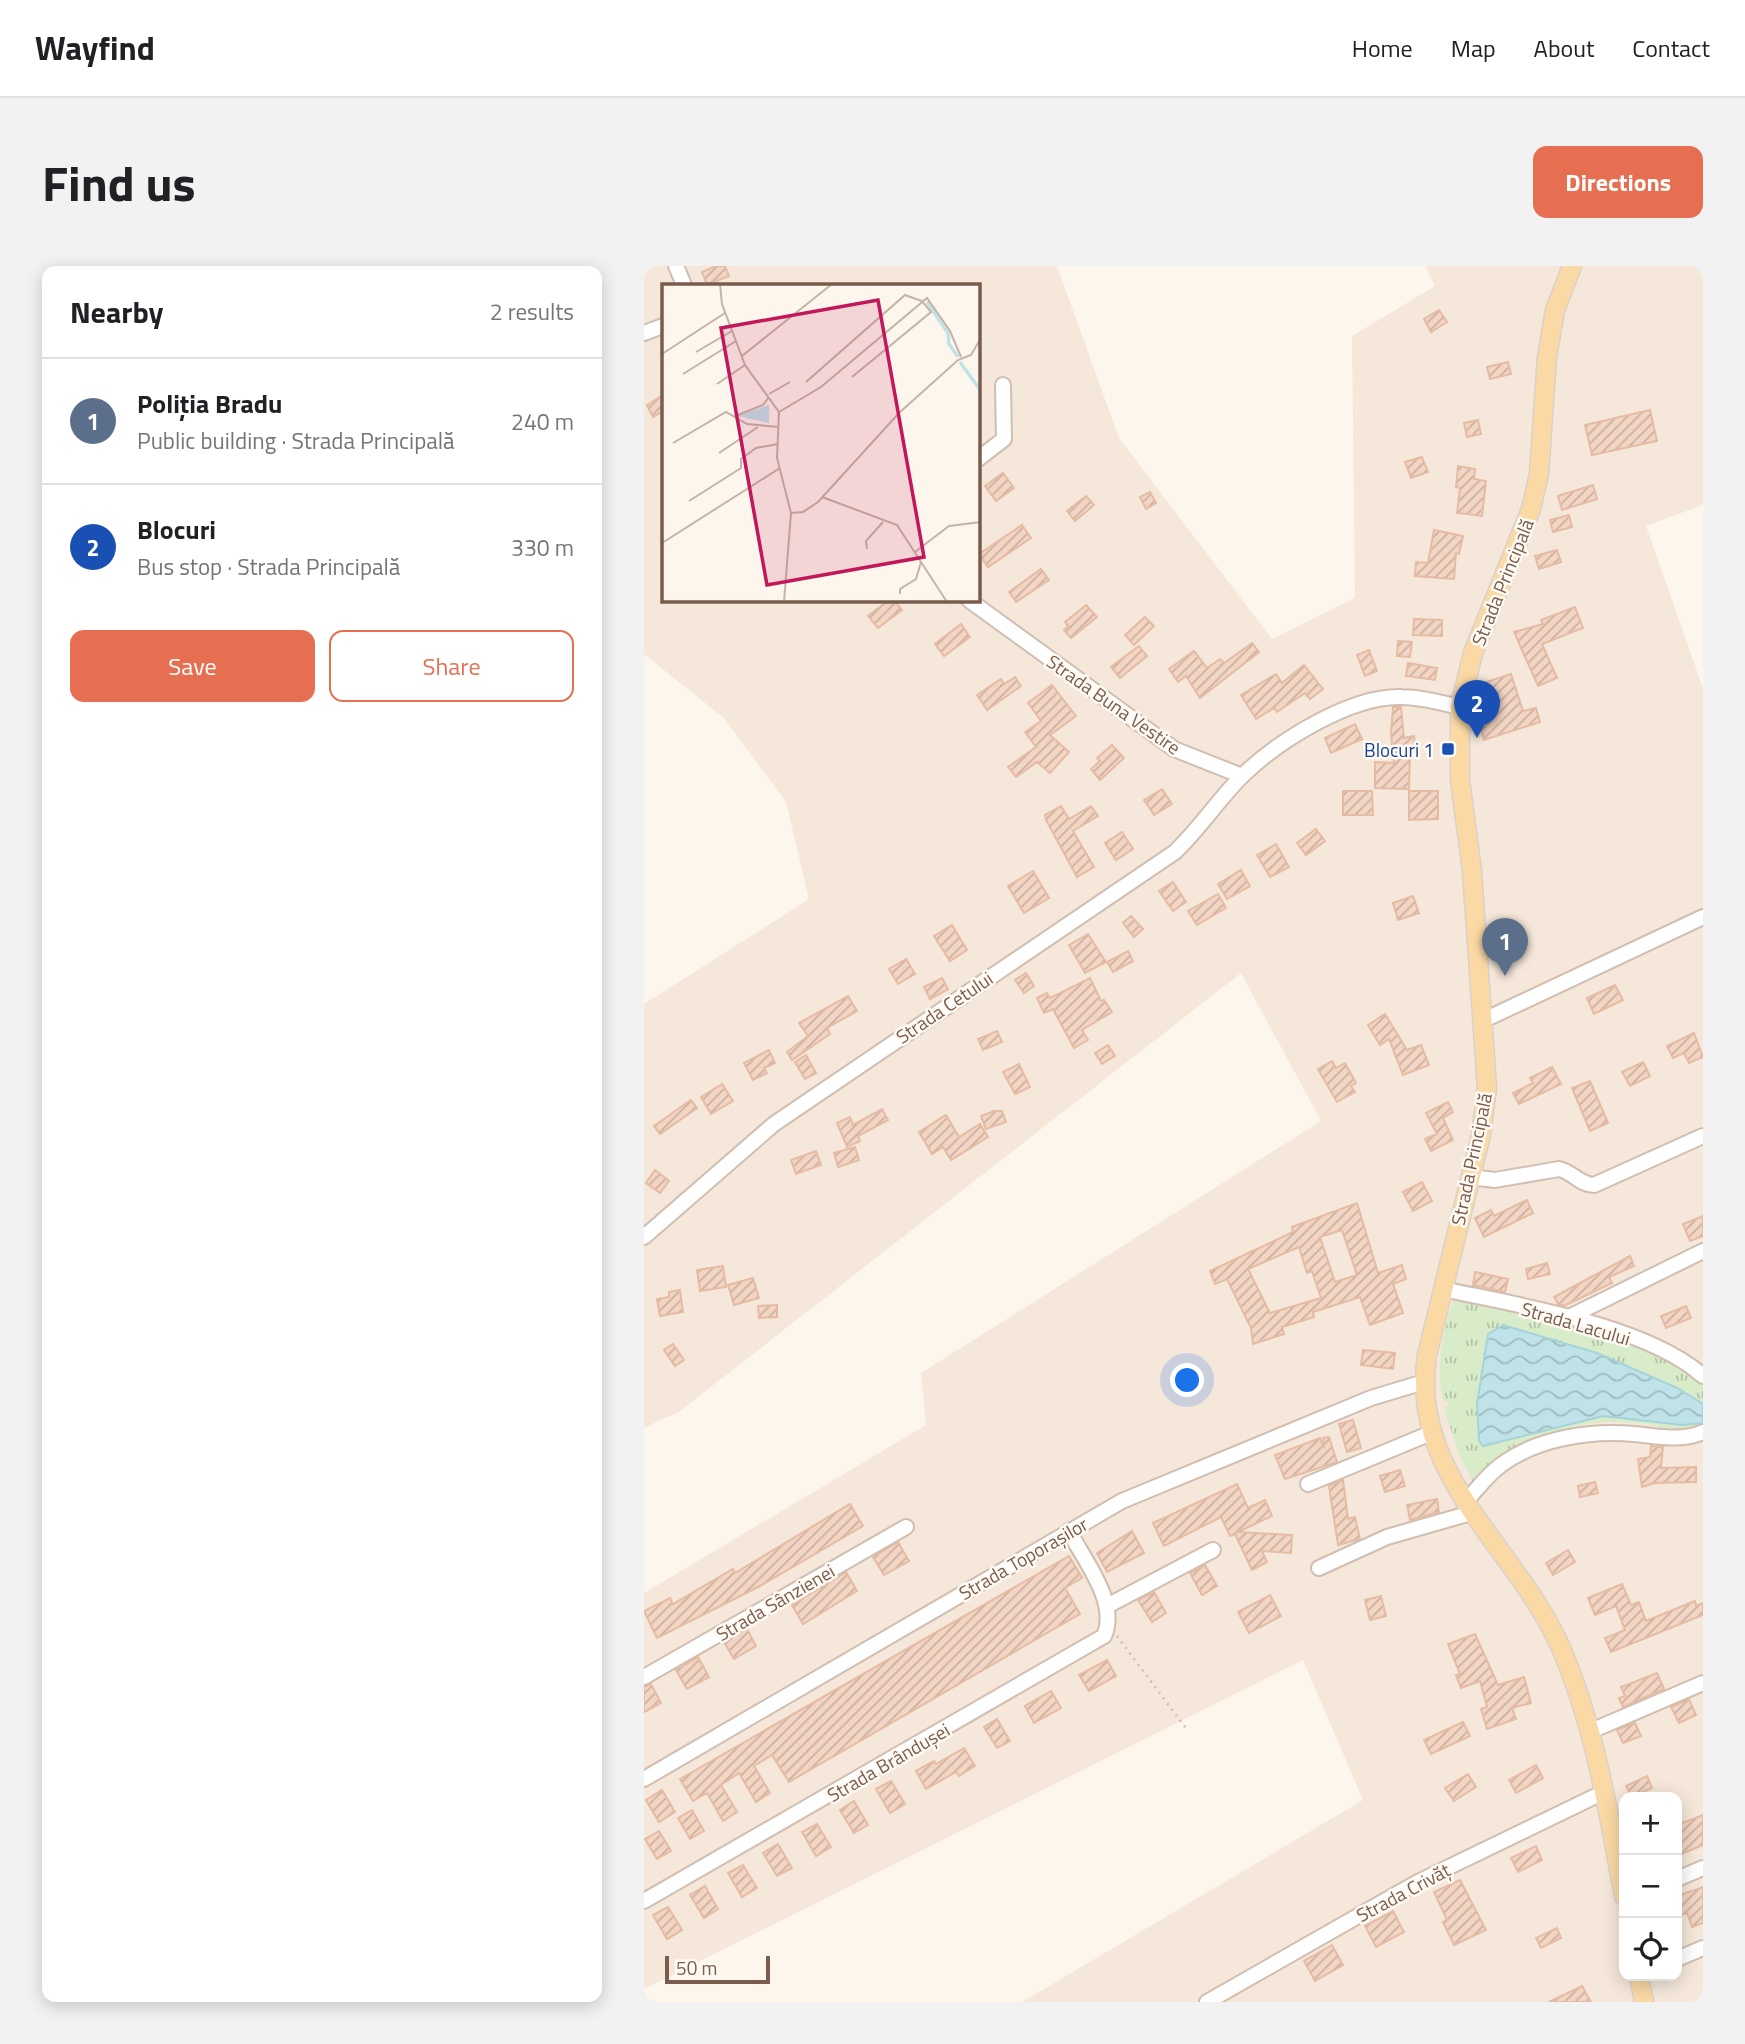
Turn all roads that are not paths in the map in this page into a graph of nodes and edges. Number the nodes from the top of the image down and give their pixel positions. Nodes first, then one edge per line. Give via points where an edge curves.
1 (676, 266) edge
2 (1572, 266) edge
3 (684, 284) edge
4 (662, 326) edge
5 (644, 333) edge
6 (1003, 385) dead end
7 (980, 457) edge
8 (972, 602) edge
9 (1460, 707) junction
10 (1242, 776) junction
11 (1703, 917) edge
12 (1484, 1020) junction
13 (1703, 1136) edge
14 (1470, 1177) junction
15 (644, 1237) edge
16 (1703, 1251) edge
17 (1443, 1289) junction
18 (1569, 1317) junction
19 (1703, 1376) edge
20 (1424, 1382) junction
21 (1703, 1432) edge
22 (1431, 1433) junction
23 (1308, 1484) dead end
24 (1467, 1508) junction
25 (906, 1527) dead end
26 (1069, 1531) junction
27 (1213, 1550) dead end
28 (1319, 1568) dead end
29 (1107, 1606) junction
30 (644, 1677) edge
31 (1703, 1683) edge
32 (1591, 1731) junction
33 (644, 1779) edge
34 (1604, 1792) junction
35 (1703, 1868) edge
36 (1619, 1870) edge
37 (1682, 1877) edge
38 (644, 1901) edge
39 (1703, 1948) edge
40 (1682, 1957) edge
41 (1640, 1981) edge
42 (1207, 2002) edge
43 (1644, 2002) edge

1 - 3 street
2 - 9 main road, Strada Principală via 1555,310 1547,357 1539,474 1531,509 1473,653
4 - 5 street
6 - 7 street via 1004,439
8 - 10 street, Strada Buna Vestire via 1174,749
9 - 10 street via 1400,696 1357,705 1328,716
9 - 12 main road, Strada Principală via 1460,780
10 - 15 street, Strada Cetului via 1175,852 774,1124
11 - 12 street
12 - 14 main road, Strada Principală via 1486,1099
13 - 14 street via 1594,1185 1581,1183 1559,1169 1495,1180
14 - 17 main road, Strada Principală
16 - 18 street
17 - 18 street, Strada Lacului
17 - 20 main road, Strada Principală
18 - 19 street, Strada Lacului via 1648,1345
20 - 22 main road, Strada Principală
20 - 26 street, Strada Toporașilor via 1371,1398 1209,1463 1122,1501
21 - 24 street via 1677,1438 1594,1434 1553,1441 1522,1451 1499,1466
22 - 23 street
22 - 24 main road, Strada Principală
24 - 28 street
24 - 32 main road, Strada Principală via 1544,1614 1575,1681
25 - 30 street, Strada Sânzienei
26 - 29 street
26 - 33 street, Strada Toporașilor
27 - 29 street
29 - 38 street, Strada Brândușei via 1107,1629 1094,1644
31 - 32 street
32 - 34 main road, Strada Principală
34 - 36 main road, Strada Principală
34 - 42 street, Strada Crivăț via 1416,1884
35 - 37 street
39 - 40 street
41 - 43 main road

